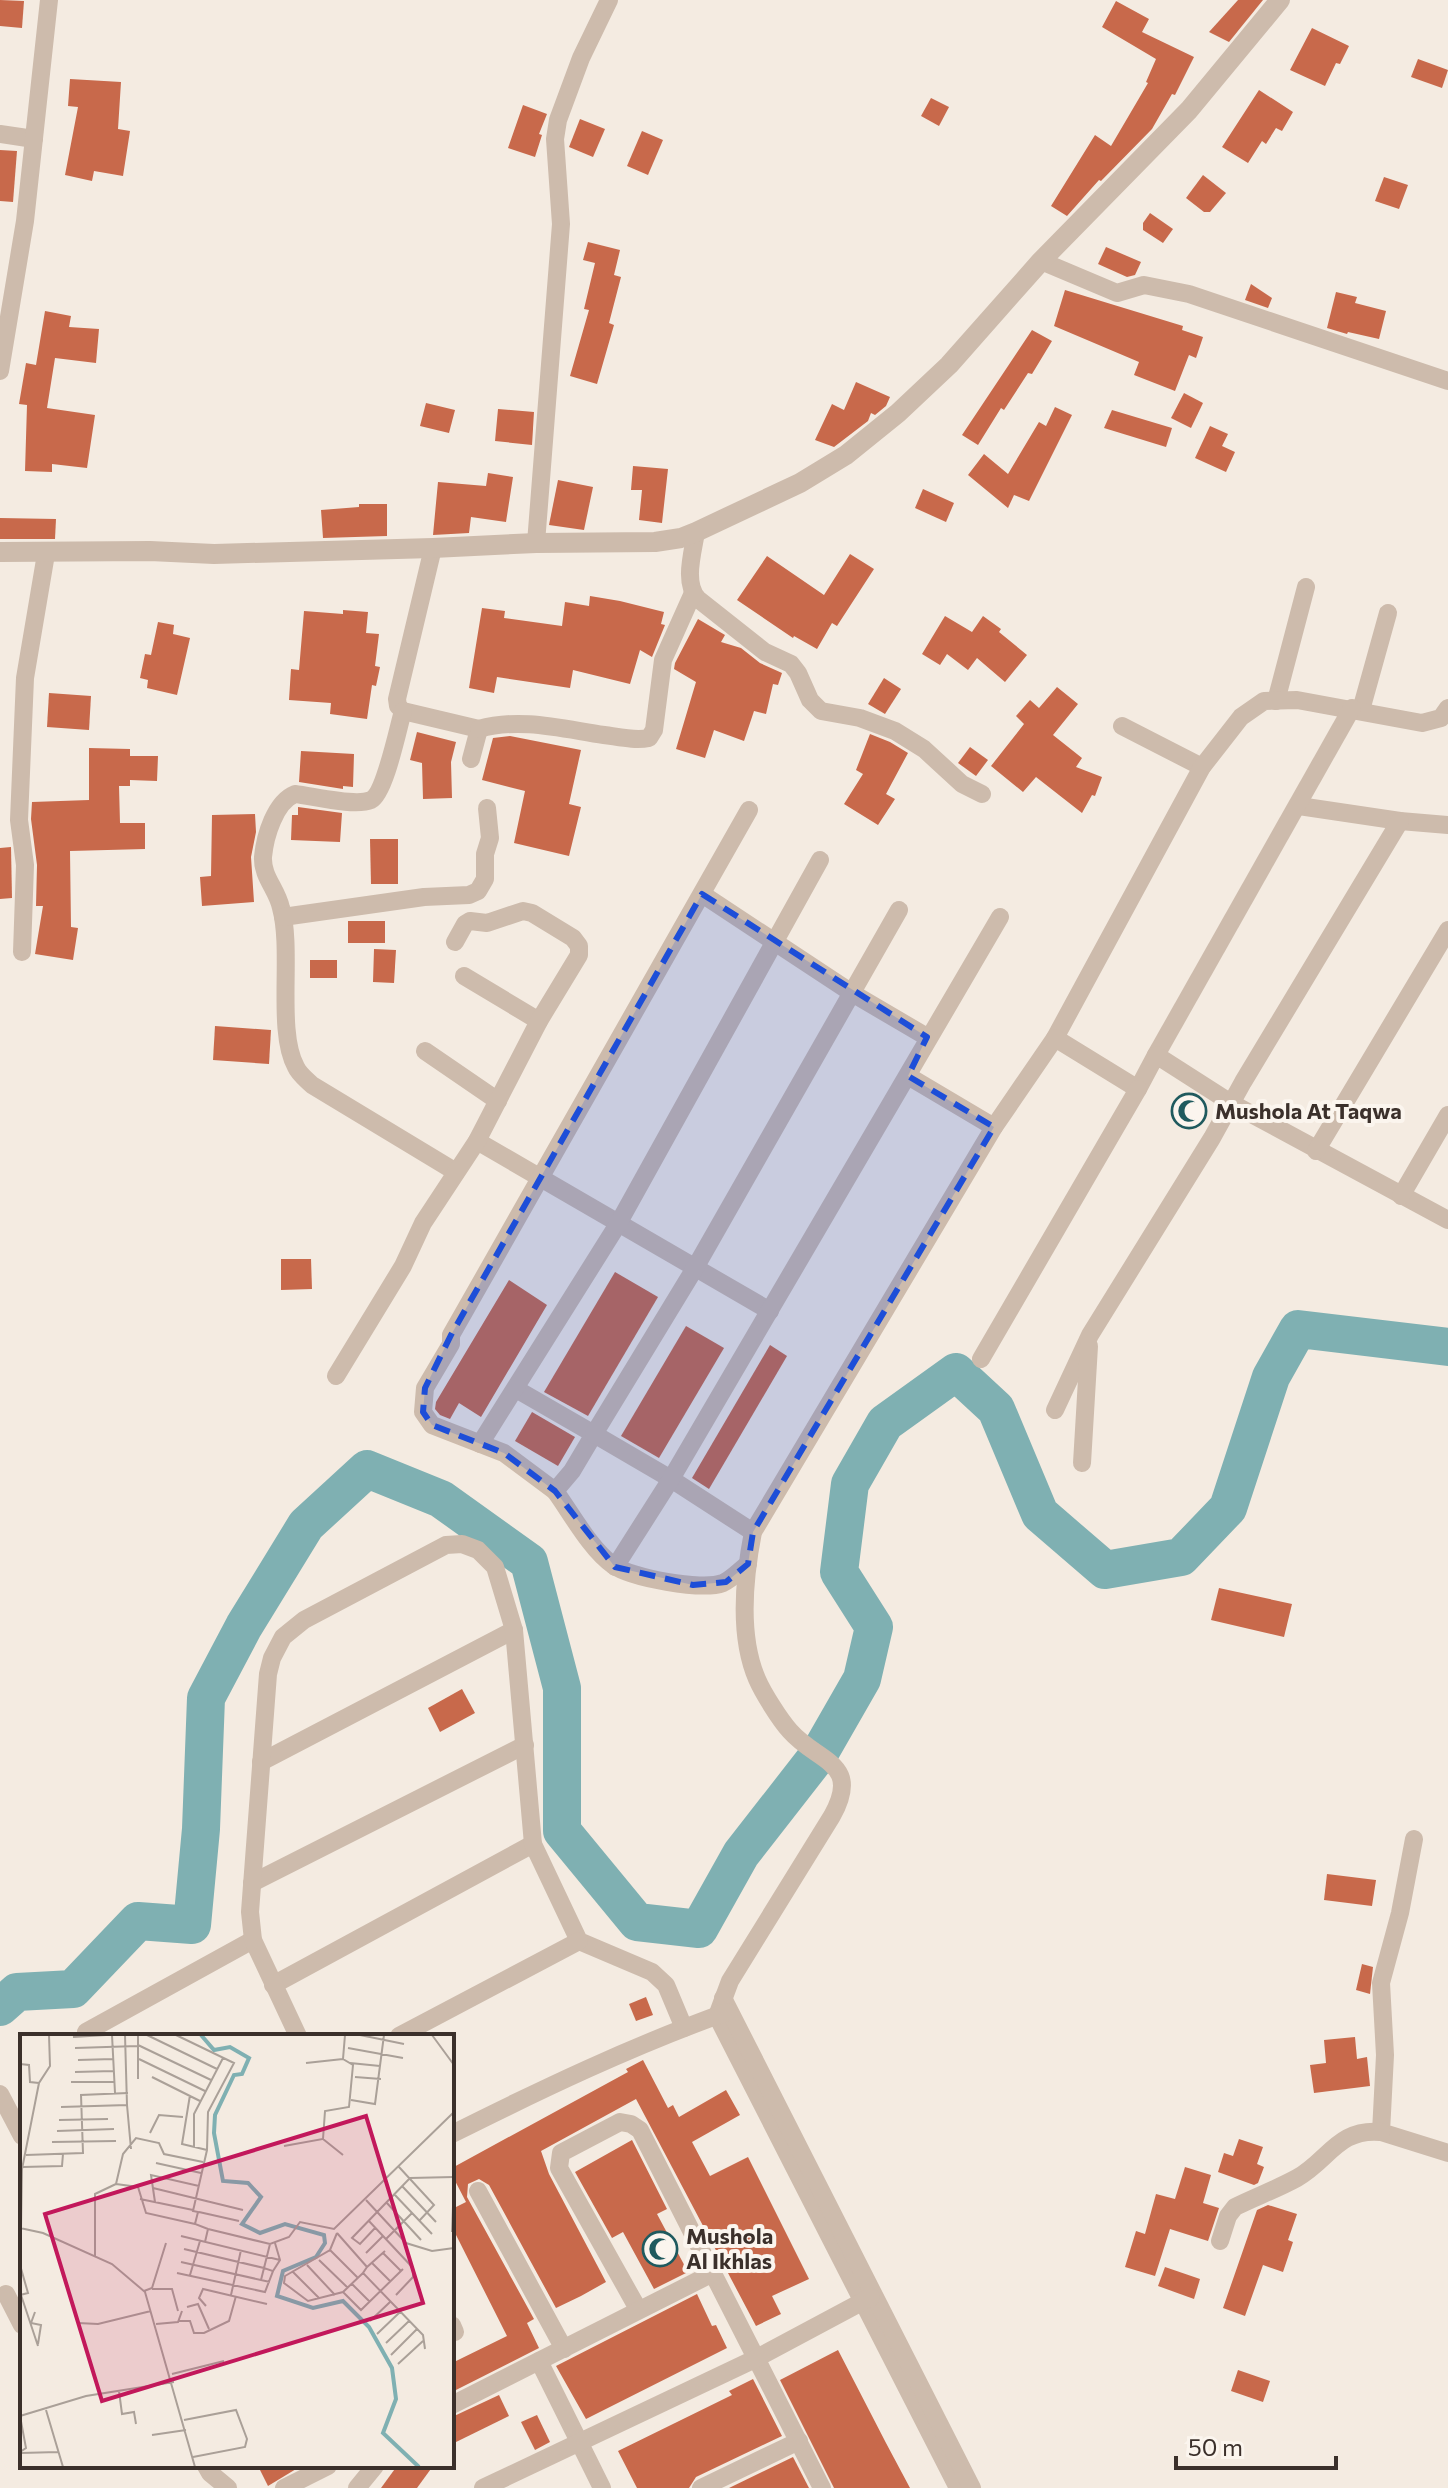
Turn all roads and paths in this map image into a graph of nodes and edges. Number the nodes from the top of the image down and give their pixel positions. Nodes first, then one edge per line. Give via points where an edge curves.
1 (49, 0) edge
2 (609, 0) edge
3 (1280, 0) edge
4 (0, 134) edge
5 (34, 139) junction
6 (1041, 261) junction
7 (0, 371) edge
8 (1448, 381) edge
9 (696, 532) junction
10 (536, 543) junction
11 (433, 548) junction
12 (0, 552) edge
13 (46, 554) junction
14 (1306, 587) dead end
15 (693, 593) junction
16 (1388, 613) dead end
17 (1276, 701) junction
18 (1357, 709) junction
19 (403, 711) junction
20 (1446, 716) edge
21 (1122, 726) dead end
22 (479, 729) junction
23 (471, 759) dead end
24 (1202, 767) junction
25 (982, 794) dead end
26 (1299, 806) junction
27 (487, 808) dead end
28 (749, 810) dead end
29 (1400, 821) junction
30 (1448, 825) edge
31 (820, 860) dead end
32 (702, 894) junction
33 (899, 910) dead end
34 (283, 917) junction
35 (1000, 917) dead end
36 (1448, 930) edge
37 (455, 942) dead end
38 (772, 942) junction
39 (22, 952) dead end
40 (464, 976) dead end
41 (852, 993) junction
42 (539, 1021) junction
43 (927, 1037) junction
44 (1055, 1038) junction
45 (425, 1051) dead end
46 (1156, 1055) junction
47 (908, 1076) junction
48 (1138, 1089) junction
49 (498, 1101) junction
50 (1231, 1103) junction
51 (1448, 1115) edge
52 (994, 1127) junction
53 (477, 1141) junction
54 (1316, 1151) junction
55 (456, 1172) junction
56 (541, 1179) junction
57 (1401, 1196) junction
58 (1448, 1220) edge
59 (618, 1224) junction
60 (695, 1268) junction
61 (770, 1311) junction
62 (1090, 1335) junction
63 (981, 1359) dead end
64 (336, 1376) dead end
65 (516, 1389) junction
66 (1055, 1410) dead end
67 (594, 1434) junction
68 (480, 1444) junction
69 (1082, 1463) dead end
70 (671, 1479) junction
71 (555, 1491) junction
72 (753, 1532) junction
73 (748, 1564) junction
74 (615, 1567) junction
75 (514, 1630) junction
76 (525, 1745) junction
77 (261, 1762) junction
78 (1414, 1839) dead end
79 (533, 1844) junction
80 (252, 1883) junction
81 (253, 1940) junction
82 (579, 1941) junction
83 (273, 1985) junction
84 (723, 2008) junction
85 (684, 2028) junction
86 (289, 2033) edge
87 (87, 2034) edge
88 (403, 2034) edge
89 (0, 2094) edge
90 (20, 2132) edge
91 (1381, 2132) junction
92 (454, 2133) edge
93 (1448, 2153) edge
94 (478, 2191) dead end
95 (1220, 2241) dead end
96 (713, 2273) junction
97 (9, 2292) edge
98 (868, 2299) junction
99 (638, 2309) junction
100 (20, 2320) edge
101 (564, 2349) junction
102 (757, 2358) junction
103 (539, 2361) junction
104 (454, 2404) edge
105 (799, 2441) junction
106 (578, 2444) junction
107 (207, 2468) edge
108 (324, 2468) edge
109 (373, 2468) edge
110 (228, 2488) edge
111 (284, 2488) edge
112 (357, 2488) edge
113 (483, 2488) edge
114 (602, 2488) edge
115 (701, 2488) edge
116 (822, 2488) edge
117 (958, 2488) edge
118 (972, 2488) edge

1 - 5 street
2 - 10 street via 581,58 555,139 561,224
3 - 6 street via 1189,110
4 - 5 street
5 - 7 street
6 - 8 street via 1117,293 1144,285 1189,294
6 - 9 street via 949,365 846,455
9 - 10 street via 655,542
9 - 15 street
10 - 11 street
11 - 13 street
11 - 19 street via 397,699
12 - 13 street
13 - 39 street via 25,678 19,820 25,865
14 - 17 street
15 - 22 street via 663,660 649,738 537,724
15 - 25 street via 765,652 791,664 821,711 895,731
16 - 18 street
17 - 18 street
17 - 24 street via 1264,701 1241,717
18 - 20 street via 1422,723
18 - 26 street
19 - 22 street
19 - 34 street via 376,796 358,802 295,794 280,807 263,860
21 - 24 street
22 - 23 street
24 - 44 street
26 - 29 street
26 - 46 street
27 - 34 street via 490,838 485,879 478,891
28 - 32 street
29 - 30 street
29 - 50 street
31 - 38 street
32 - 38 street
32 - 56 street
33 - 41 street
34 - 55 street via 288,1042 297,1069 312,1085
35 - 43 street
36 - 54 street
37 - 42 street via 470,921 487,923 523,911 573,938 579,955
38 - 41 street
38 - 59 street
40 - 42 street
41 - 43 street
41 - 60 street
42 - 49 street
43 - 47 street
44 - 48 street
44 - 52 street
45 - 49 street
46 - 48 street
46 - 50 street
47 - 52 street
47 - 61 street
48 - 63 street
49 - 53 street
50 - 54 street
50 - 62 street
51 - 57 street
52 - 72 street
53 - 55 street
53 - 56 street
54 - 57 street
55 - 64 street
56 - 59 street
56 - 68 street via 425,1388 423,1412 432,1425
57 - 58 street
59 - 60 street
59 - 65 street
60 - 61 street
60 - 67 street
61 - 70 street
62 - 66 street
62 - 69 street
65 - 67 street
65 - 68 street
67 - 70 street
67 - 71 street
68 - 71 street via 504,1453
70 - 72 street
70 - 74 street
71 - 74 street
72 - 73 street
73 - 74 street via 712,1586 635,1575
73 - 84 street via 745,1618 757,1680 790,1731 834,1764 843,1787 839,1802 752,1945
75 - 76 street
75 - 77 street
75 - 77 street via 495,1567 478,1550 446,1545 304,1620 283,1637 268,1674
76 - 79 street
76 - 80 street
77 - 80 street
78 - 91 street via 1381,1983
79 - 82 street
79 - 83 street
80 - 81 street
81 - 83 street
81 - 87 street
82 - 85 street via 652,1972 666,1985
82 - 88 street
83 - 86 street
84 - 85 street
84 - 98 street
85 - 92 street via 562,2079
89 - 90 street
91 - 93 street
91 - 95 street via 1348,2137 1300,2177 1235,2207
94 - 101 street
96 - 99 street
96 - 99 street via 640,2130 620,2122 561,2153 559,2168
96 - 102 street
97 - 100 street
98 - 102 street
98 - 117 street
98 - 118 street
99 - 101 street
101 - 103 street
102 - 105 street
102 - 106 street
103 - 104 street
103 - 106 street
105 - 115 street
105 - 116 street
106 - 113 street
106 - 114 street
107 - 110 street
108 - 111 street
109 - 112 street

